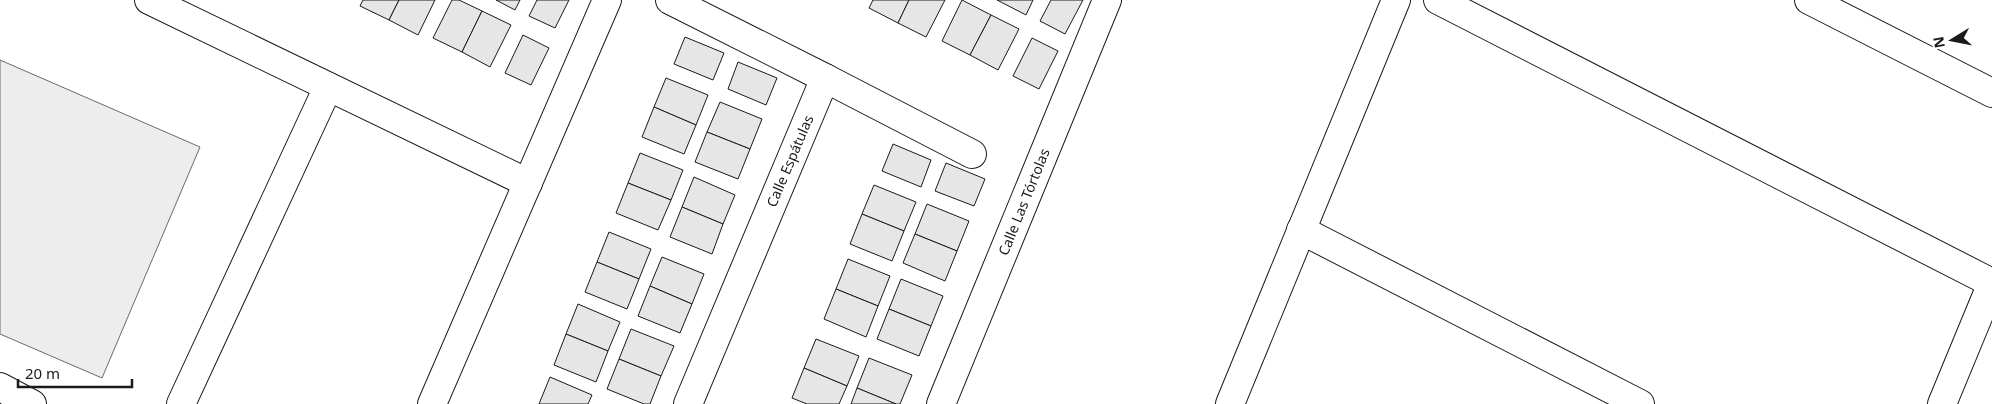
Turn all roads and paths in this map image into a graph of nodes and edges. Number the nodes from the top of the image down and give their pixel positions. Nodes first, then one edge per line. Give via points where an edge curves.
1 (149, 0) edge
2 (607, 0) edge
3 (670, 0) edge
4 (1107, 0) edge
5 (1396, 0) edge
6 (1438, 0) edge
7 (1808, 0) edge
8 (824, 78) junction
9 (328, 86) junction
10 (1992, 93) edge
11 (972, 154) dead end
12 (528, 183) junction
13 (1301, 230) junction
14 (1992, 283) edge
15 (0, 387) edge
16 (32, 404) edge
17 (181, 404) edge
18 (432, 404) edge
19 (688, 404) edge
20 (940, 404) edge
21 (1230, 404) edge
22 (1640, 404) edge
23 (1942, 404) edge

1 - 9 street
2 - 12 street
3 - 8 street
4 - 20 street, Calle Las Tórtolas
5 - 13 street
6 - 14 street
7 - 10 street
8 - 11 street
8 - 19 street, Calle Espátulas
9 - 12 street
9 - 17 street
12 - 18 street
13 - 21 street
13 - 22 street
14 - 23 street
15 - 16 street

